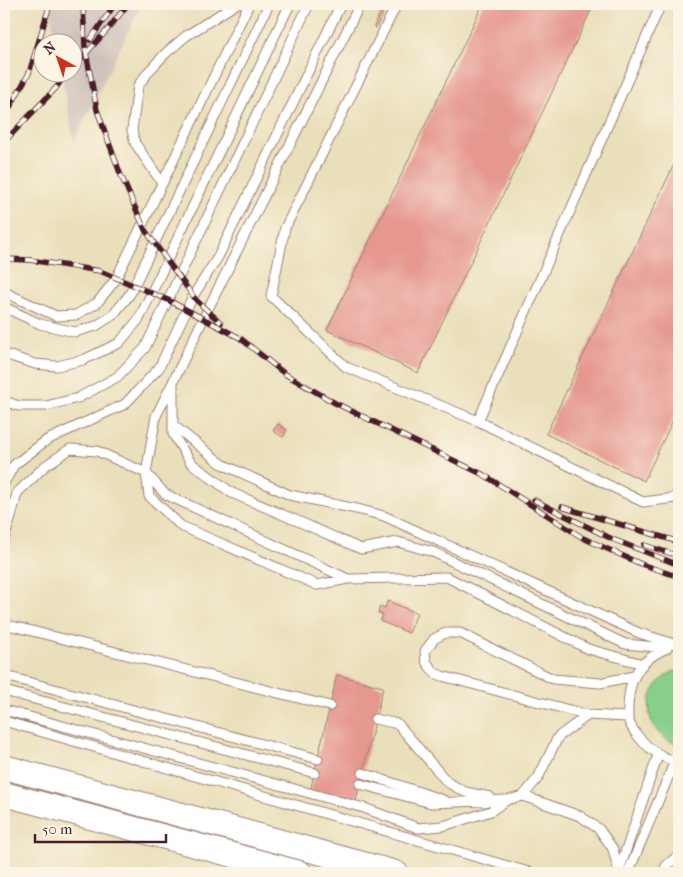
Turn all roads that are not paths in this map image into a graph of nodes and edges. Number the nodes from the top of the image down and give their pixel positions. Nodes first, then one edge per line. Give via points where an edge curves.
1 (236, 4) edge
2 (249, 4) edge
3 (269, 4) edge
4 (290, 4) edge
5 (309, 4) edge
6 (341, 4) edge
7 (360, 4) edge
8 (397, 4) edge
9 (661, 4) edge
10 (162, 182) junction
11 (4, 292) edge
12 (4, 307) edge
13 (4, 354) edge
14 (173, 382) junction
15 (4, 400) edge
16 (478, 421) junction
17 (173, 425) junction
18 (146, 473) junction
19 (4, 484) edge
20 (679, 490) edge
21 (4, 539) edge
22 (348, 579) junction
23 (4, 624) edge
24 (678, 645) edge
25 (667, 648) junction
26 (643, 664) junction
27 (4, 675) edge
28 (634, 676) junction
29 (4, 691) edge
30 (330, 706) dead end
31 (4, 710) edge
32 (588, 715) junction
33 (628, 717) junction
34 (376, 718) dead end
35 (4, 721) edge
36 (658, 755) junction
37 (318, 759) dead end
38 (677, 761) edge
39 (4, 767) edge
40 (315, 772) dead end
41 (363, 773) dead end
42 (360, 784) dead end
43 (4, 794) edge
44 (523, 796) junction
45 (507, 800) junction
46 (449, 802) junction
47 (679, 855) edge
48 (665, 870) edge
49 (300, 873) edge
50 (396, 873) edge
51 (532, 873) edge
52 (618, 873) edge
53 (628, 873) edge

1 - 10 lane via 186,36 166,53 138,86 133,136
2 - 10 lane
3 - 12 lane via 130,294 113,314 96,326 75,332 40,324
4 - 13 lane via 139,319 119,343 83,360 57,366 35,364
5 - 15 lane via 145,348 117,376 78,398 46,406 19,406
6 - 19 lane via 218,257 193,296 159,368 125,404 47,440 14,465
7 - 14 lane
8 - 16 lane via 285,228 271,296 346,367
9 - 16 lane
10 - 11 lane via 116,279 97,303 76,315 56,316
14 - 17 lane
14 - 18 lane via 156,416
16 - 20 lane via 643,502 675,498
17 - 24 lane via 222,464 290,494 384,516 639,633
17 - 25 lane via 173,434 191,463 232,493 360,549 398,542 433,552 626,644
18 - 21 lane via 97,451 70,449 45,466 17,493
18 - 22 lane via 165,494
18 - 22 lane via 149,496 181,526 317,585
22 - 26 lane via 447,577 588,649
23 - 30 lane
24 - 25 lane
25 - 26 lane
26 - 28 lane
27 - 37 lane
28 - 32 lane via 600,683 553,679 460,633 444,633 434,639 425,651 430,667 442,676
28 - 33 lane via 629,692
29 - 40 lane
31 - 45 lane via 364,808 418,828 443,826 491,811
32 - 33 lane
32 - 44 lane via 558,737 538,778
33 - 36 lane via 643,743
34 - 45 lane via 398,724 447,782 465,792
35 - 51 lane
36 - 38 lane
36 - 52 lane
38 - 53 lane
39 - 50 street
41 - 46 lane
42 - 46 lane via 431,803
43 - 49 street
44 - 45 lane
44 - 52 lane via 580,816 599,828 613,849
45 - 46 lane
47 - 48 lane

